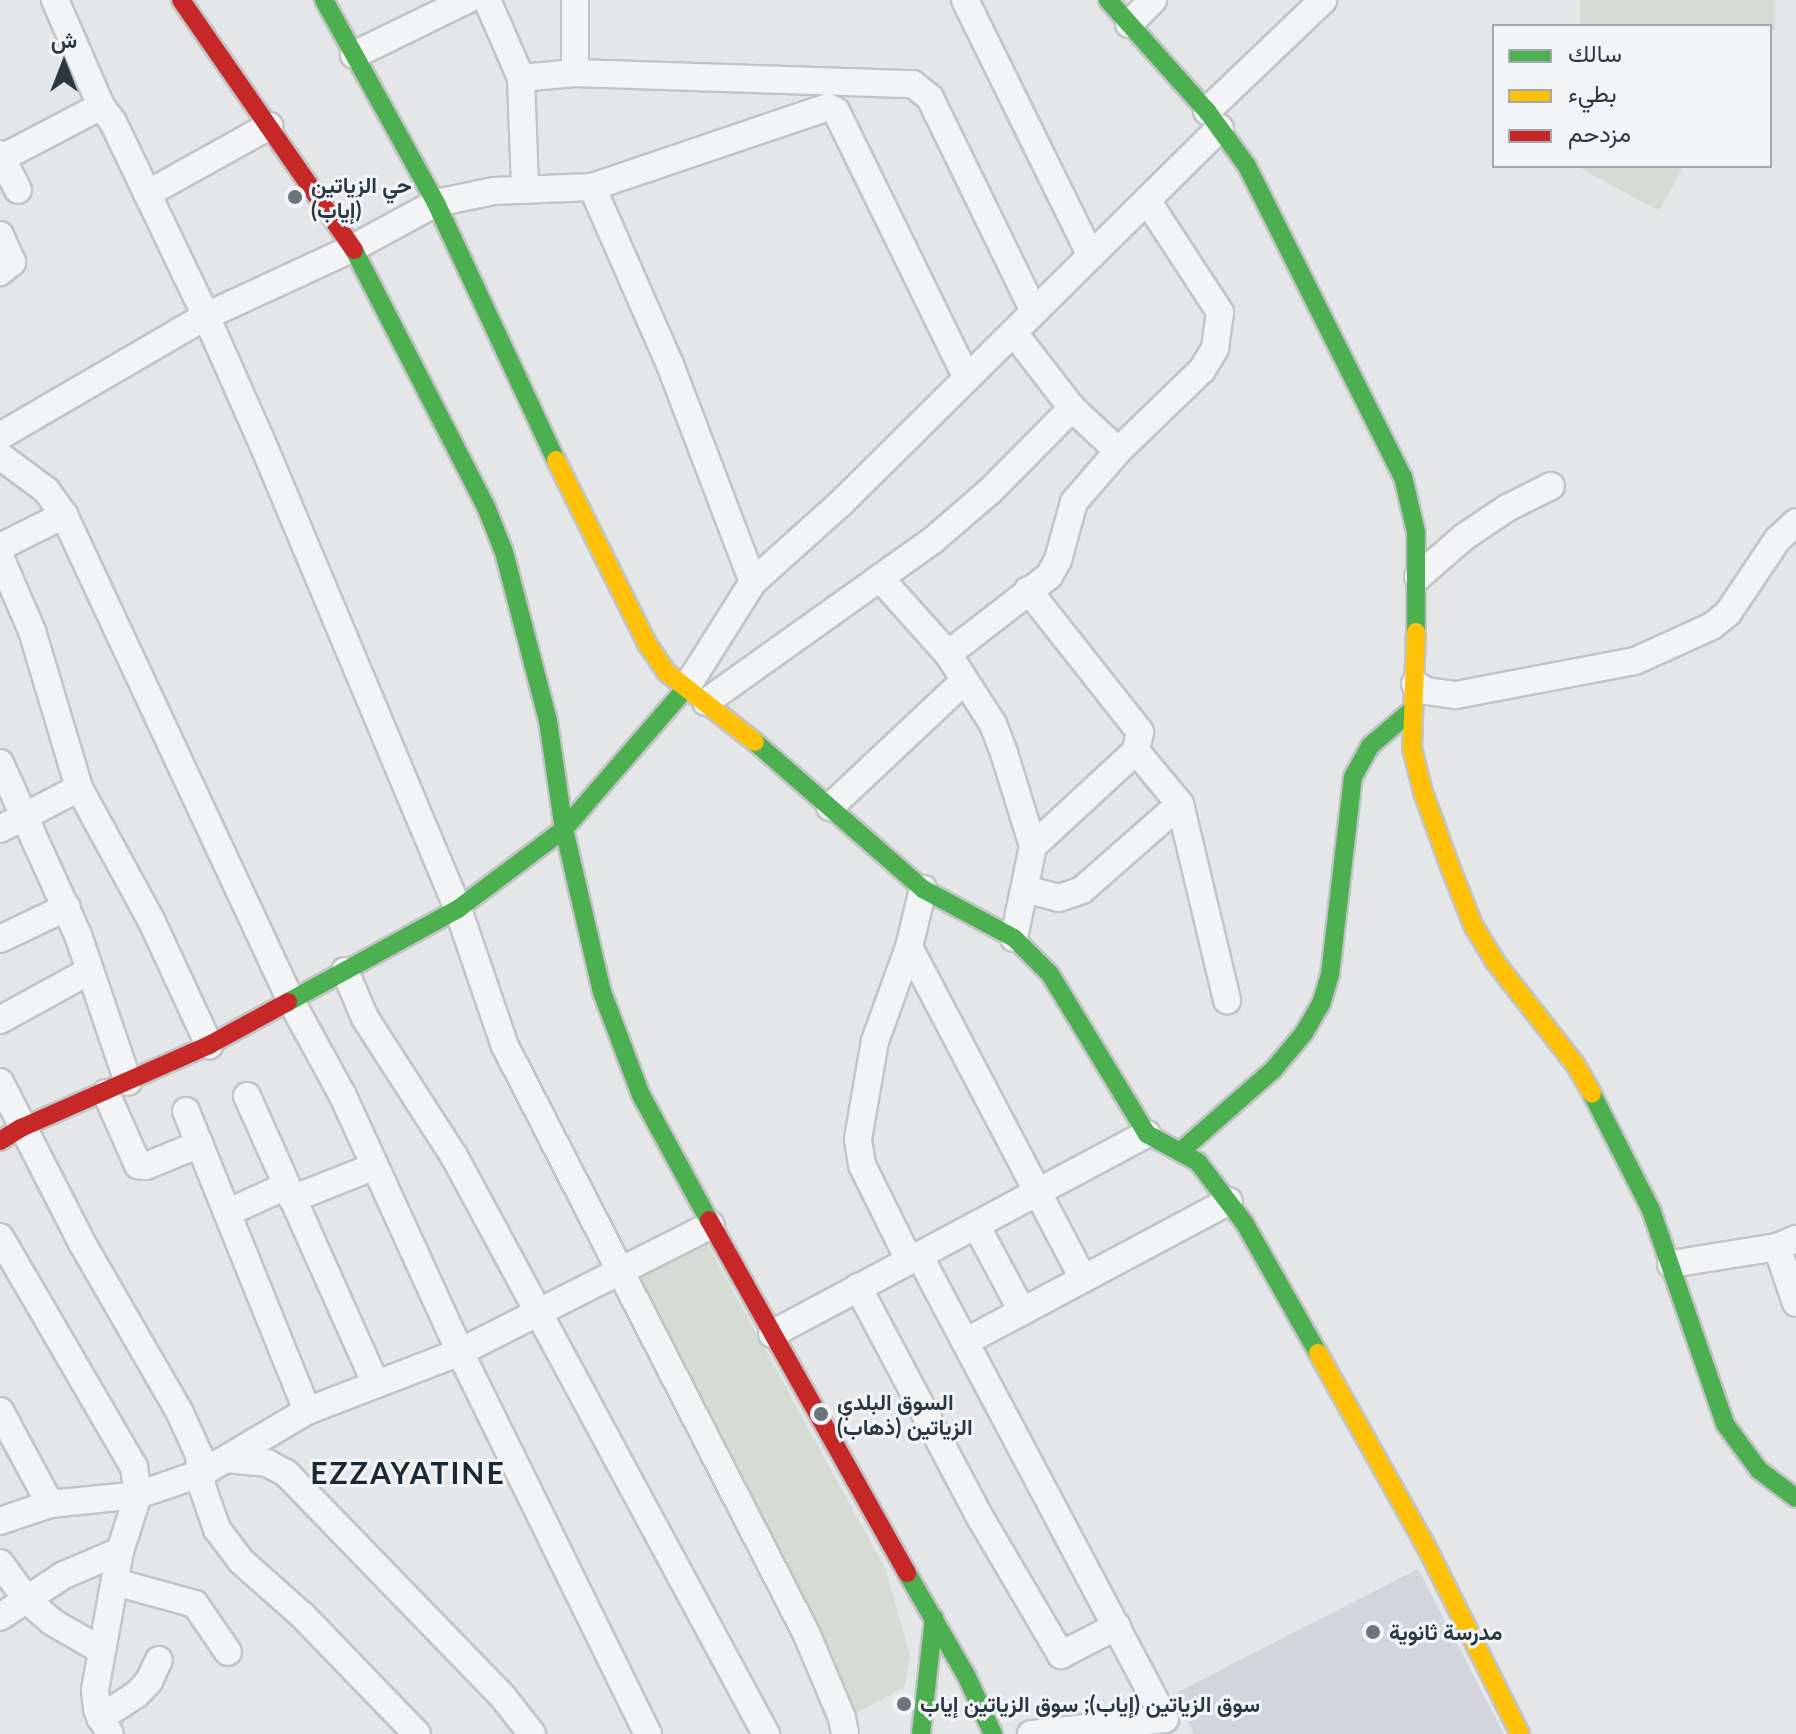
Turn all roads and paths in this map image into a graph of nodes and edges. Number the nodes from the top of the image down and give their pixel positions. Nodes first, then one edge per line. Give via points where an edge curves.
1 (55, 0) edge
2 (181, 0) edge
3 (324, 0) edge
4 (467, 0) edge
5 (487, 0) edge
6 (575, 0) edge
7 (965, 0) edge
8 (1108, 0) edge
9 (1153, 0) edge
10 (1323, 0) edge
11 (1129, 24) junction
12 (354, 55) junction
13 (575, 73) junction
14 (521, 78) junction
15 (851, 82) junction
16 (101, 106) junction
17 (833, 108) junction
18 (1213, 120) junction
19 (269, 126) junction
20 (1, 156) edge
21 (592, 187) junction
22 (525, 189) junction
23 (18, 190) dead end
24 (147, 194) junction
25 (1148, 202) junction
26 (436, 203) junction
27 (0, 235) edge
28 (353, 248) junction
29 (1091, 256) junction
30 (0, 272) edge
31 (1034, 311) junction
32 (206, 316) junction
33 (1014, 333) junction
34 (967, 378) junction
35 (1072, 408) junction
36 (0, 436) edge
37 (1118, 451) junction
38 (0, 456) edge
39 (1551, 486) dead end
40 (64, 515) junction
41 (1796, 522) edge
42 (0, 547) edge
43 (0, 557) edge
44 (1418, 577) junction
45 (880, 578) junction
46 (753, 582) junction
47 (1028, 590) junction
48 (948, 654) junction
49 (963, 682) junction
50 (696, 695) junction
51 (1414, 697) junction
52 (1136, 751) junction
53 (0, 763) edge
54 (79, 788) junction
55 (1180, 804) junction
56 (830, 807) junction
57 (24, 816) junction
58 (0, 829) edge
59 (564, 829) junction
60 (1033, 846) junction
61 (923, 889) junction
62 (1025, 889) junction
63 (67, 907) junction
64 (458, 909) junction
65 (1014, 938) junction
66 (0, 939) edge
67 (909, 947) junction
68 (89, 971) junction
69 (345, 971) junction
70 (1227, 1000) dead end
71 (291, 1001) junction
72 (0, 1020) edge
73 (209, 1045) junction
74 (0, 1082) edge
75 (117, 1088) junction
76 (247, 1096) dead end
77 (186, 1111) dead end
78 (10, 1134) edge
79 (1147, 1134) junction
80 (200, 1144) junction
81 (1181, 1151) junction
82 (373, 1167) junction
83 (289, 1193) junction
84 (1038, 1193) junction
85 (1229, 1201) junction
86 (229, 1212) junction
87 (711, 1225) junction
88 (976, 1225) junction
89 (0, 1237) edge
90 (1786, 1243) edge
91 (914, 1258) junction
92 (1671, 1264) junction
93 (619, 1270) junction
94 (1083, 1278) junction
95 (858, 1287) junction
96 (1796, 1302) edge
97 (1022, 1311) junction
98 (537, 1314) junction
99 (772, 1334) junction
100 (965, 1342) junction
101 (460, 1352) junction
102 (376, 1385) junction
103 (0, 1411) edge
104 (307, 1411) junction
105 (227, 1459) junction
106 (202, 1473) junction
107 (138, 1495) junction
108 (1796, 1498) edge
109 (50, 1504) junction
110 (0, 1521) edge
111 (120, 1551) junction
112 (0, 1563) edge
113 (115, 1582) junction
114 (27, 1600) junction
115 (0, 1617) edge
116 (934, 1618) junction
117 (1117, 1626) junction
118 (101, 1650) junction
119 (228, 1652) dead end
120 (159, 1660) dead end
121 (105, 1726) edge
122 (417, 1734) edge
123 (532, 1734) edge
124 (648, 1734) edge
125 (766, 1734) edge
126 (845, 1734) edge
127 (921, 1734) edge
128 (993, 1734) edge
129 (1031, 1734) edge
130 (1520, 1734) edge

1 - 16 street
2 - 19 street
3 - 12 street
4 - 12 street
5 - 14 street
6 - 13 street
7 - 29 street
8 - 11 street
9 - 11 street
10 - 18 street
11 - 18 street
12 - 26 street
13 - 14 street
13 - 15 street
14 - 22 street
15 - 17 street via 852,97
15 - 31 street via 913,84 930,98
16 - 20 street
16 - 24 street
17 - 21 street via 805,112
17 - 34 street
18 - 25 street
18 - 44 street via 1247,166 1403,477 1416,532
19 - 24 street
19 - 28 street
20 - 23 street
21 - 22 street
21 - 46 street via 669,362
22 - 26 street
24 - 32 street
25 - 29 street
25 - 37 street via 1215,301 1221,325 1202,370
26 - 28 street
26 - 50 street via 648,645 666,672
27 - 30 street via 12,262
28 - 32 street
28 - 59 street via 504,552 548,721
29 - 31 street
31 - 33 street
32 - 36 street
32 - 64 street
33 - 34 street
33 - 35 street
34 - 46 street
35 - 37 street
35 - 45 street via 990,491
37 - 47 street via 1074,502 1049,576
38 - 40 street via 46,490
39 - 44 street via 1464,537
40 - 42 street
40 - 71 street
41 - 51 street via 1777,540 1728,613 1712,626 1635,661 1456,695 1426,691
43 - 54 street via 32,631
44 - 51 street
45 - 48 street
45 - 50 street
46 - 50 street
47 - 48 street
47 - 52 street via 1140,732
48 - 49 street
49 - 56 street
49 - 60 street via 993,724
50 - 56 street
50 - 59 street
51 - 81 street via 1370,746 1353,777 1330,975 1321,1004 1273,1070
51 - 92 street via 1412,748 1423,792 1473,925 1575,1064 1651,1210
52 - 55 street
52 - 60 street
53 - 57 street
54 - 57 street
54 - 73 street via 152,922
55 - 62 street via 1082,890 1059,898
55 - 70 street
56 - 61 street
57 - 58 street
57 - 63 street
59 - 64 street
59 - 87 street via 602,992 641,1095
60 - 62 street
61 - 65 street
61 - 67 street
62 - 65 street
63 - 66 street
63 - 68 street
64 - 69 street
64 - 93 street via 505,1046
65 - 79 street via 1050,974
67 - 84 street
67 - 91 street via 875,1041 858,1139 862,1165
68 - 72 street
68 - 75 street
69 - 71 street
69 - 98 street via 365,1018 454,1156
71 - 73 street
71 - 82 street via 342,1094
73 - 75 street
74 - 78 street
75 - 78 street
75 - 80 street via 138,1165
76 - 83 street
77 - 80 street
78 - 106 street via 180,1413
79 - 81 street
79 - 84 street
80 - 86 street
81 - 85 street via 1210,1173
82 - 83 street
82 - 101 street
83 - 86 street
83 - 102 street
84 - 88 street
84 - 94 street
85 - 94 street
85 - 130 street via 1426,1546
86 - 104 street
87 - 93 street
87 - 99 street
88 - 91 street
88 - 97 street
89 - 107 street via 134,1467
90 - 92 street
90 - 96 street
91 - 95 street
91 - 100 street
92 - 108 street via 1725,1424 1759,1470
93 - 98 street
93 - 126 street via 807,1635
94 - 97 street
95 - 99 street
95 - 117 street via 981,1519 1061,1655
97 - 100 street
98 - 101 street
98 - 125 street
99 - 116 street
100 - 117 street
101 - 102 street
101 - 124 street
102 - 104 street
103 - 109 street
104 - 105 street
105 - 106 street
105 - 123 street via 267,1463 286,1473 503,1697
106 - 107 street
106 - 122 street via 210,1517 241,1561 303,1616
107 - 109 street
107 - 111 street
109 - 110 street
111 - 113 street
111 - 114 street via 64,1575
112 - 114 street
113 - 118 street
113 - 119 street via 195,1604
114 - 115 street
114 - 118 street via 52,1622
116 - 127 street
116 - 128 street
117 - 129 street via 1165,1719
118 - 121 street via 95,1700
120 - 121 street via 149,1681

